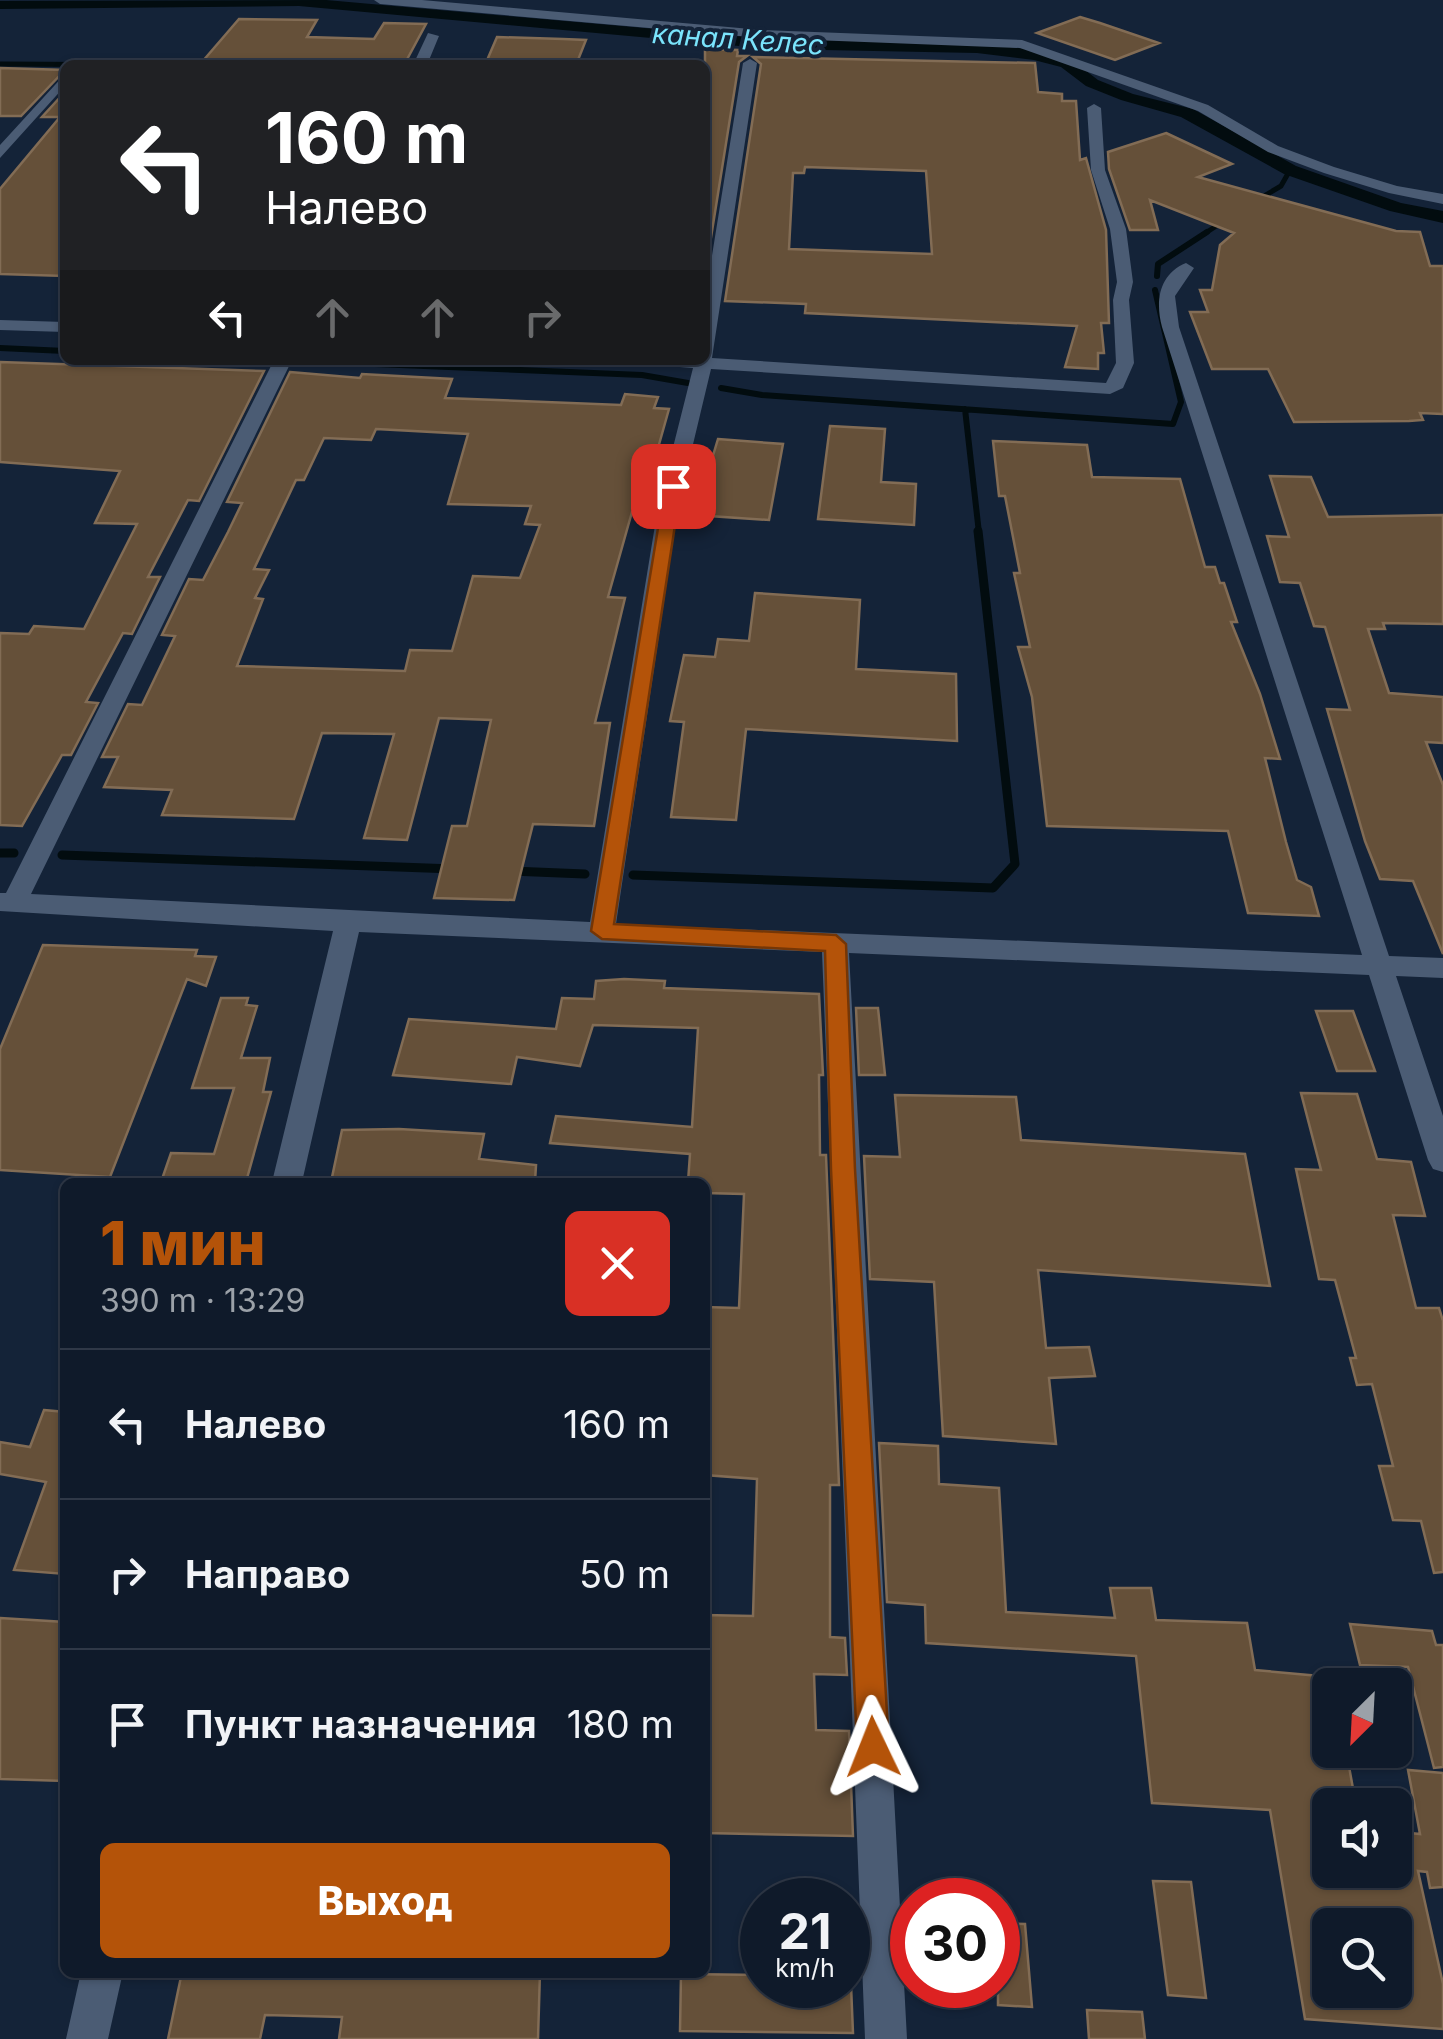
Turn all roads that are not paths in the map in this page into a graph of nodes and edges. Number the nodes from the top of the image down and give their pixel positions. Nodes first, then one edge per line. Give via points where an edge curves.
1 (380, 0) edge
2 (434, 36) dead end
3 (422, 60) edge
4 (750, 62) dead end
5 (60, 84) edge
6 (1094, 108) dead end
7 (0, 154) edge
8 (1443, 199) edge
9 (1186, 268) dead end
10 (1147, 283) junction
11 (710, 320) edge
12 (0, 325) edge
13 (60, 327) edge
14 (710, 359) edge
15 (280, 365) edge
16 (703, 365) edge
17 (7, 902) edge
18 (348, 922) junction
19 (602, 931) junction
20 (836, 944) junction
21 (1380, 966) junction
22 (1443, 968) edge
23 (1443, 1160) edge
24 (288, 1178) edge
25 (101, 1978) edge
26 (87, 2039) edge
27 (886, 2039) edge

1 - 8 street via 762,34 1022,44 1203,108 1273,149 1329,170
2 - 3 street
4 - 11 street
5 - 7 street
6 - 10 street via 1098,170 1118,229
9 - 10 street
10 - 14 street via 1121,300 1125,363 1110,390
10 - 21 street via 1165,306
12 - 13 street
15 - 17 street
16 - 19 street via 668,507
17 - 18 street
18 - 19 street
18 - 24 street
19 - 20 street
20 - 21 street
20 - 27 street
21 - 22 street
21 - 23 street
25 - 26 street

